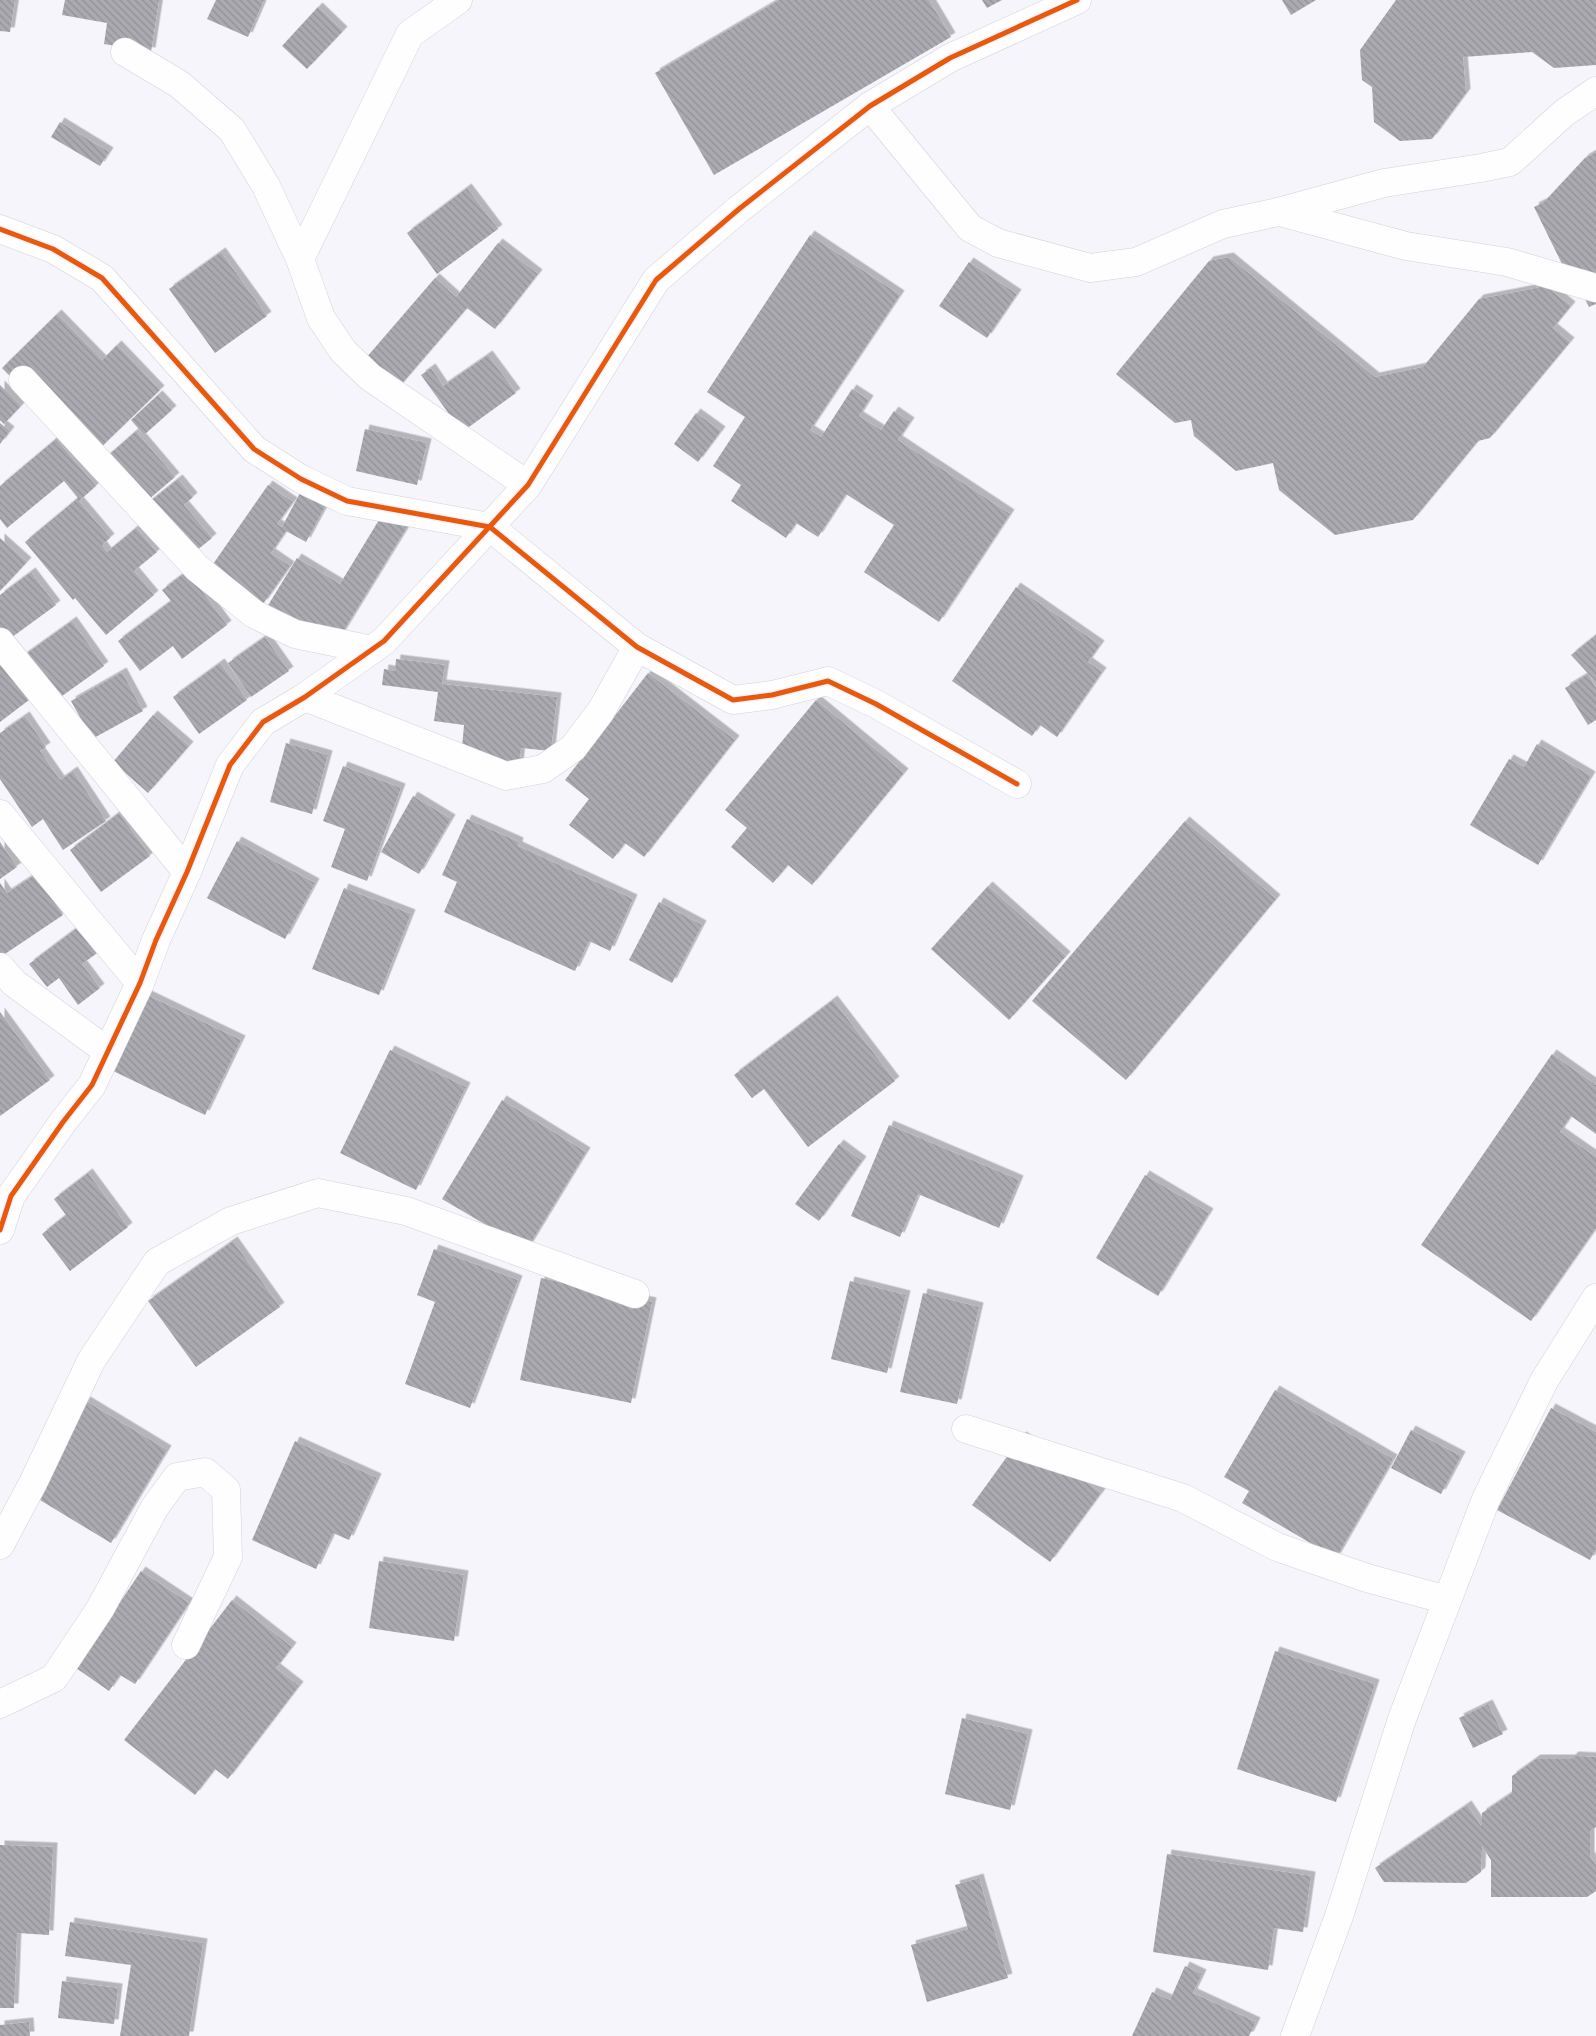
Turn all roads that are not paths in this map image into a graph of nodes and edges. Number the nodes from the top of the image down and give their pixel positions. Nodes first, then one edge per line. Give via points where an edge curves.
1 (458, 0) edge
2 (1076, 0) edge
3 (125, 52) dead end
4 (1596, 91) edge
5 (870, 106) junction
6 (1278, 212) junction
7 (0, 229) edge
8 (300, 259) junction
9 (1596, 288) edge
10 (23, 380) dead end
11 (528, 485) junction
12 (490, 527) junction
13 (0, 642) edge
14 (637, 647) junction
15 (372, 650) junction
16 (305, 697) junction
17 (1018, 784) dead end
18 (0, 814) edge
19 (187, 872) junction
20 (0, 967) edge
21 (140, 983) junction
22 (107, 1051) junction
23 (0, 1230) edge
24 (635, 1294) dead end
25 (1596, 1298) edge
26 (966, 1429) dead end
27 (0, 1545) edge
28 (1447, 1600) junction
29 (186, 1645) dead end
30 (0, 1704) edge
31 (1295, 2036) edge

1 - 8 street via 410,34
2 - 5 street via 950,58
3 - 8 street via 179,84 232,130 266,186
4 - 6 street via 1564,113 1510,162 1384,183
5 - 6 street via 970,228 998,243 1090,268 1136,262 1223,224
5 - 11 street via 656,280
6 - 9 street via 1406,246 1507,262
7 - 12 street via 53,249 102,278 254,449 302,479 347,501
8 - 11 street via 321,318 343,350 370,377
10 - 15 street via 198,568 254,614 295,634
11 - 12 street
12 - 14 street
12 - 15 street
13 - 19 street
14 - 16 street via 601,711 573,748 543,770 506,776
14 - 17 street via 733,700 772,695 828,681 876,704
15 - 16 street
16 - 19 street via 263,722 230,765
18 - 21 street
19 - 21 street
20 - 22 street via 14,983
21 - 22 street
22 - 23 street via 92,1085 11,1196
24 - 27 street via 406,1211 318,1193 231,1221 157,1262 92,1361
25 - 28 street via 1540,1390 1486,1500
26 - 28 street via 1183,1498 1277,1547 1367,1578
28 - 31 street via 1402,1719 1339,1916
29 - 30 street via 228,1557 226,1490 206,1472 177,1478 155,1508 100,1609 54,1678

